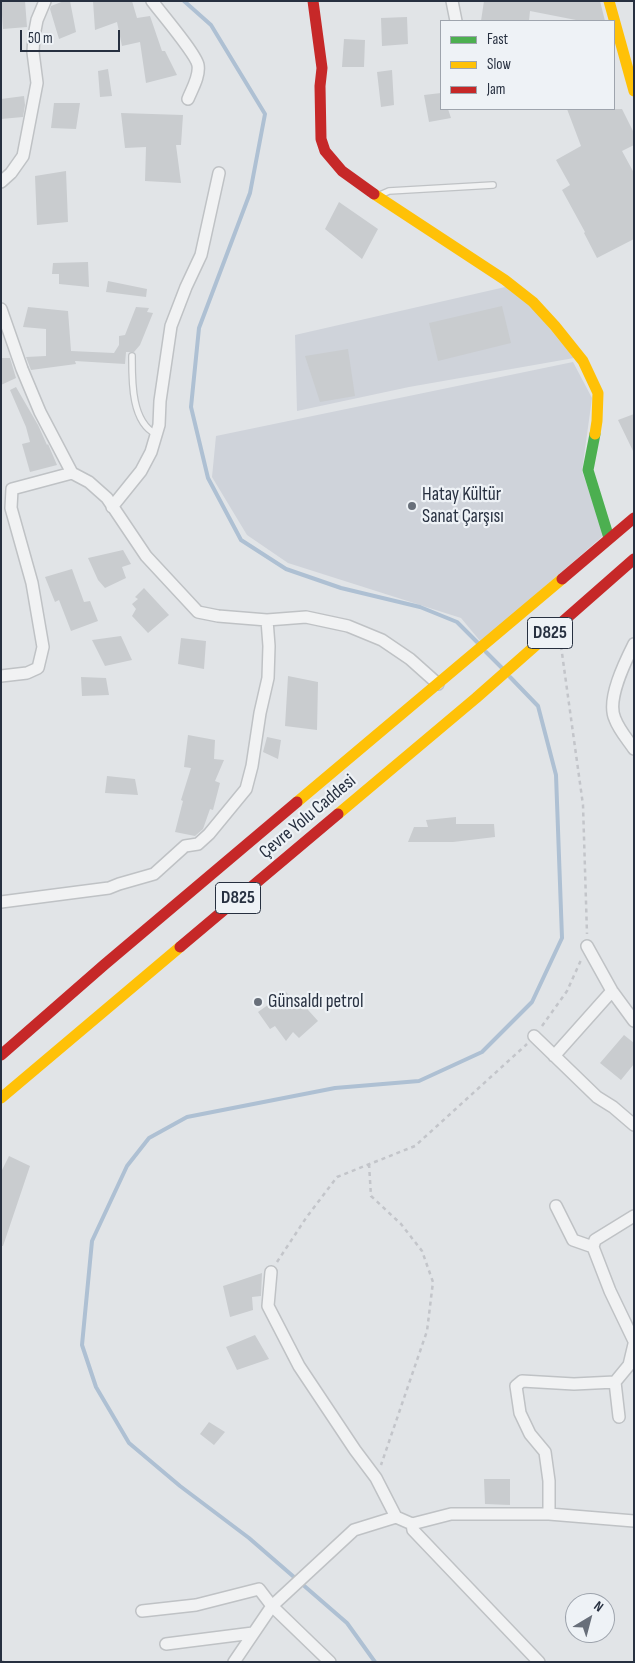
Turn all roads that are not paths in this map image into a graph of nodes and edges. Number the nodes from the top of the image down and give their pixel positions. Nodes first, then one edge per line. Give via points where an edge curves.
1 (45, 1) edge
2 (152, 1) edge
3 (313, 1) edge
4 (452, 1) edge
5 (609, 1) edge
6 (456, 20) edge
7 (614, 20) edge
8 (615, 23) edge
9 (634, 91) edge
10 (188, 99) dead end
11 (219, 173) dead end
12 (1, 182) edge
13 (493, 185) dead end
14 (378, 197) junction
15 (1, 309) edge
16 (132, 356) dead end
17 (156, 434) junction
18 (72, 473) junction
19 (7, 491) edge
20 (112, 507) junction
21 (634, 507) edge
22 (634, 518) edge
23 (609, 538) junction
24 (634, 559) edge
25 (629, 566) edge
26 (267, 620) junction
27 (634, 644) edge
28 (1, 676) edge
29 (438, 684) junction
30 (634, 749) edge
31 (1, 902) edge
32 (587, 946) road end
33 (612, 991) junction
34 (633, 1020) edge
35 (534, 1036) road end
36 (1, 1055) edge
37 (554, 1056) junction
38 (1, 1098) edge
39 (634, 1124) edge
40 (556, 1206) dead end
41 (634, 1216) edge
42 (593, 1247) junction
43 (271, 1272) road end
44 (634, 1342) edge
45 (614, 1382) junction
46 (619, 1417) dead end
47 (549, 1514) junction
48 (396, 1517) junction
49 (634, 1521) edge
50 (412, 1524) junction
51 (272, 1606) junction
52 (142, 1611) dead end
53 (253, 1633) junction
54 (166, 1644) dead end
55 (234, 1662) edge
56 (330, 1662) edge
57 (538, 1662) edge

1 - 12 street via 34,36 37,83 23,156
2 - 10 street via 198,65
3 - 14 main road via 322,68 321,138 325,151 342,171
4 - 6 street
5 - 7 main road
8 - 9 main road
11 - 17 street via 201,255 171,326
13 - 14 lane via 389,190
14 - 23 main road via 533,302 583,361 598,394 597,421 588,470
15 - 18 street via 40,412
16 - 17 lane via 135,401 144,425
17 - 20 street via 141,471
18 - 19 street
18 - 20 street via 89,482
19 - 28 street via 32,583 43,647 38,668 27,673
20 - 26 street via 146,556 198,612
21 - 23 main road
22 - 23 main road, Çevre Yolu Caddesi / D825
23 - 29 main road, Çevre Yolu Caddesi / D825
24 - 25 main road, Çevre Yolu Caddesi / D825
25 - 38 main road, Çevre Yolu Caddesi / D825
26 - 29 street via 306,618 348,626 382,640
26 - 31 street via 268,678 246,789 209,834 198,844 185,846 154,874 109,888
27 - 30 street via 621,670 614,696 614,718
29 - 36 main road, Çevre Yolu Caddesi / D825
32 - 33 street
33 - 34 street
33 - 37 street
35 - 37 street
37 - 39 street via 596,1096
40 - 42 street via 573,1240
41 - 42 street via 596,1240
42 - 44 street
43 - 48 street via 268,1306 299,1366 376,1478
44 - 45 street via 630,1365
45 - 46 street
45 - 47 street via 522,1381 516,1386 520,1413 530,1434 545,1452
47 - 49 street
47 - 50 street via 452,1514
48 - 50 street
48 - 51 street via 354,1530
50 - 57 street via 413,1530
51 - 52 street via 259,1588 196,1605
51 - 53 street
51 - 56 street
53 - 54 street
53 - 55 street

